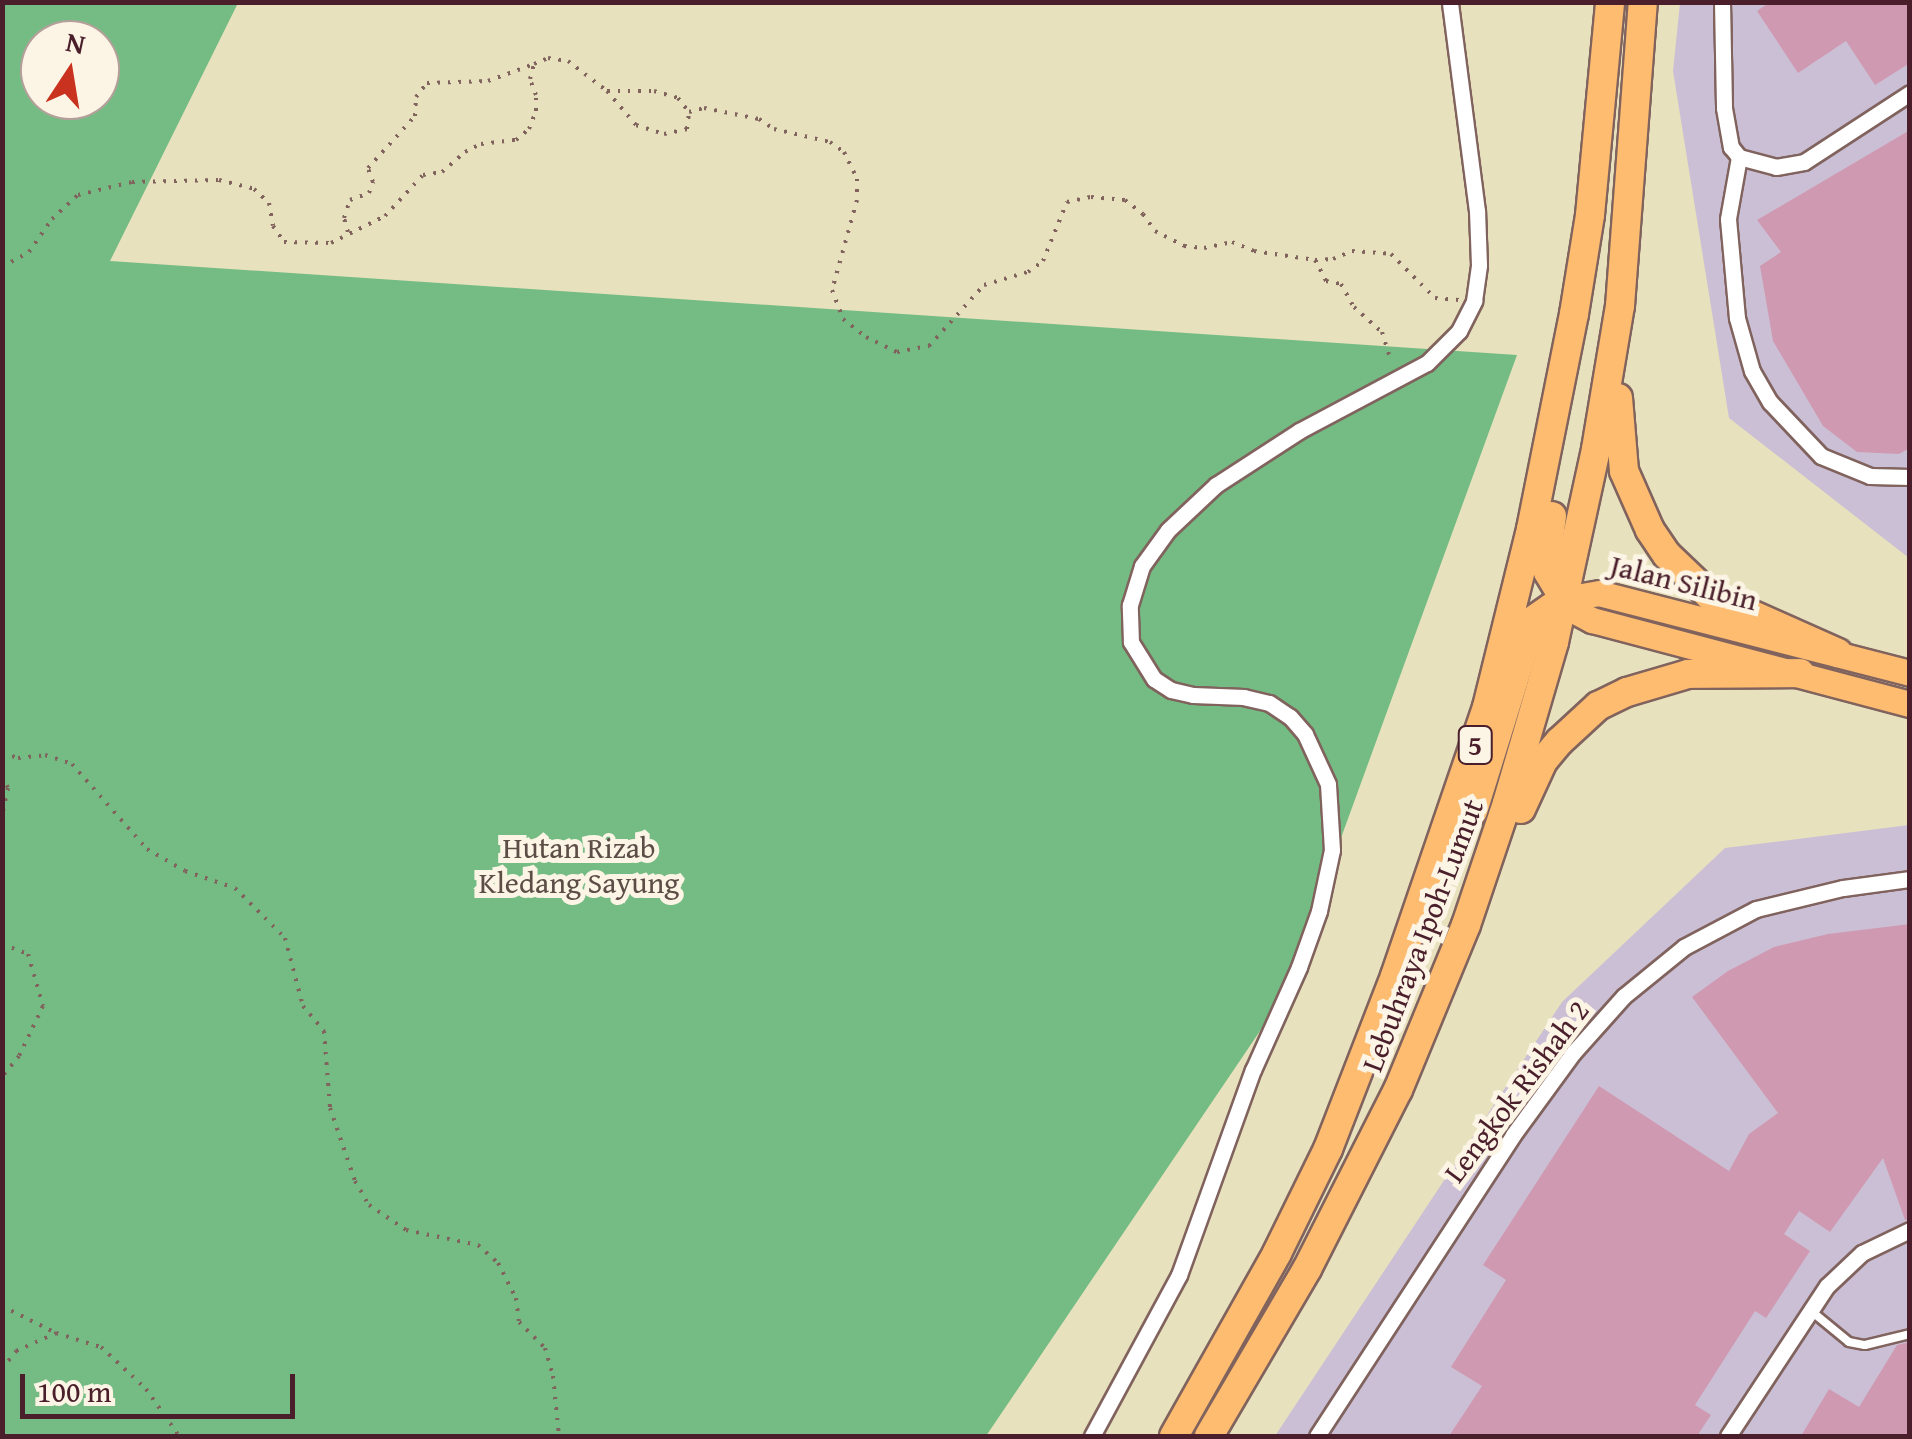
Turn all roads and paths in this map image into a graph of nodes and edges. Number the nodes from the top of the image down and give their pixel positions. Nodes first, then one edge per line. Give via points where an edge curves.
1 (1450, 2) edge
2 (1610, 2) edge
3 (1643, 2) edge
4 (1722, 2) edge
5 (534, 64) junction
6 (608, 91) junction
7 (1910, 94) edge
8 (689, 112) junction
9 (1740, 157) junction
10 (1590, 215) junction
11 (348, 232) junction
12 (1315, 260) junction
13 (2, 267) edge
14 (1474, 302) junction
15 (1620, 306) junction
16 (1397, 381) junction
17 (1909, 477) edge
18 (1564, 599) junction
19 (1838, 653) junction
20 (1800, 673) junction
21 (1910, 673) edge
22 (1910, 704) edge
23 (2, 753) edge
24 (2, 776) edge
25 (2, 817) edge
26 (1910, 879) edge
27 (1466, 926) junction
28 (2, 944) edge
29 (2, 1077) edge
30 (1328, 1149) junction
31 (1910, 1230) edge
32 (2, 1306) edge
33 (1810, 1310) junction
34 (56, 1333) junction
35 (1910, 1334) edge
36 (2, 1368) edge
37 (179, 1436) edge
38 (559, 1436) edge
39 (1092, 1436) edge
40 (1174, 1436) edge
41 (1208, 1436) edge
42 (1317, 1436) edge
43 (1728, 1436) edge

1 - 14 street via 1477,211
2 - 10 highway, Lebuhraya Ipoh-Lumut / 5
3 - 15 highway, Lebuhraya Ipoh-Lumut / 5
4 - 9 street via 1724,108 1731,147
5 - 6 path via 568,61
5 - 11 path via 530,129 516,140 481,144 442,172 423,176 385,216
5 - 11 path via 488,81 427,83 416,97 415,116 368,168 370,194 350,200
6 - 8 path via 654,91 678,98
6 - 8 path via 636,124 664,134 687,129
7 - 9 street via 1804,162 1776,167
8 - 12 path via 704,108 759,120 844,152 857,179 857,200 832,290 844,319 897,352 929,346 984,284 1043,262 1067,202 1126,200 1155,231 1184,246 1232,242
9 - 17 street via 1728,218 1730,254 1752,371 1770,402 1822,456 1870,476
10 - 18 highway via 1587,316 1546,545 1548,572
10 - 30 highway, Lebuhraya Ipoh-Lumut / 5 via 1562,385 1487,707
11 - 13 path via 330,244 284,242 269,204 254,189 219,180 132,182 78,196 29,252
12 - 14 path via 1352,250 1390,254 1435,298
12 - 16 path via 1326,281 1341,284 1354,307 1382,332
14 - 16 street via 1459,331
15 - 18 highway, Lebuhraya Ipoh-Lumut / 5
15 - 19 highway via 1619,442 1650,530 1710,596
16 - 39 street via 1298,431 1216,484 1168,530 1142,566 1134,592 1130,642 1154,679 1193,695 1268,704 1305,734 1328,784 1332,850 1304,953 1253,1070 1180,1275
18 - 19 main road, Jalan Silibin via 1599,593
18 - 20 main road, Jalan Silibin via 1592,620
18 - 27 highway, Lebuhraya Ipoh-Lumut / 5
18 - 30 highway via 1532,621 1431,930
19 - 21 main road, Jalan Silibin
20 - 22 main road, Jalan Silibin
20 - 27 highway via 1688,674 1598,706 1543,761
23 - 38 path via 72,764 147,849 235,888 284,938 303,1006 324,1031 330,1108 354,1181 369,1206 406,1230 478,1244 498,1263 516,1298 519,1322 545,1348
24 - 25 path via 8,788
26 - 42 street, Lengkok Rishah 2 via 1756,909 1684,948 1624,996 1512,1135
27 - 41 highway, Lebuhraya Ipoh-Lumut / 5 via 1361,1167
28 - 29 path via 28,954 42,1006
30 - 40 highway, Lebuhraya Ipoh-Lumut / 5
31 - 33 street via 1862,1253
32 - 34 path
33 - 35 lane via 1849,1342 1865,1345
33 - 43 street
34 - 36 path via 16,1351
34 - 37 path via 101,1348 146,1389

